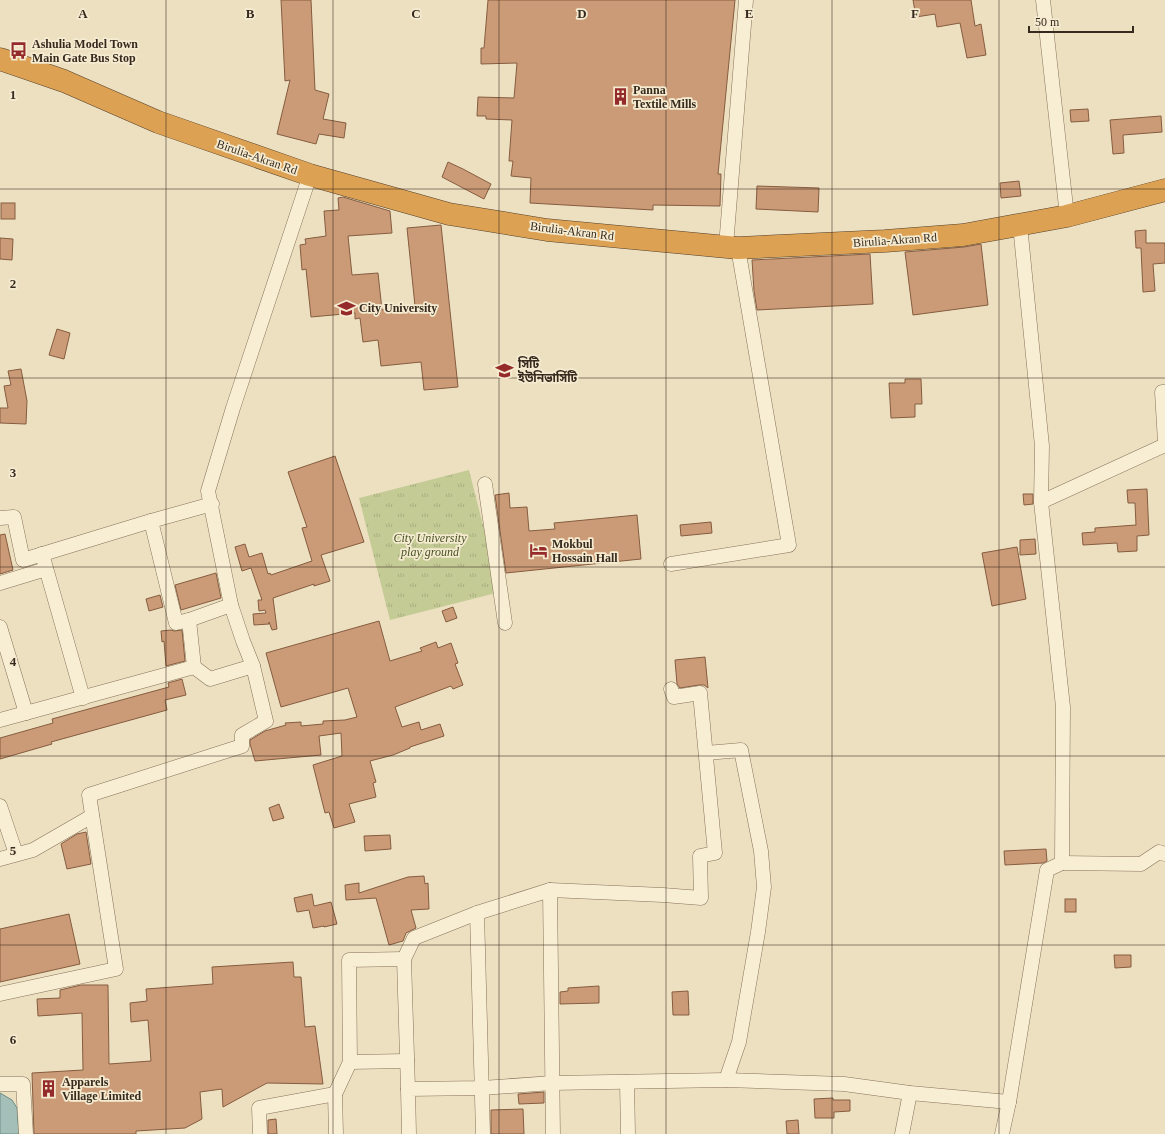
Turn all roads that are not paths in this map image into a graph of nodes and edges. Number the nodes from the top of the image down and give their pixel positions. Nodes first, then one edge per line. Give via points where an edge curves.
1 (746, 0) edge
2 (1043, 0) edge
3 (0, 59) edge
4 (310, 175) junction
5 (1165, 190) edge
6 (1067, 216) junction
7 (1020, 225) junction
8 (732, 247) junction
9 (1165, 392) edge
10 (1165, 443) edge
11 (485, 484) dead end
12 (1041, 502) junction
13 (212, 504) junction
14 (0, 518) edge
15 (150, 521) junction
16 (42, 554) junction
17 (671, 564) dead end
18 (46, 569) junction
19 (0, 583) edge
20 (231, 605) junction
21 (189, 620) junction
22 (505, 623) dead end
23 (0, 628) edge
24 (253, 666) junction
25 (194, 667) junction
26 (671, 689) dead end
27 (83, 698) junction
28 (26, 713) junction
29 (0, 720) edge
30 (706, 752) junction
31 (0, 806) edge
32 (92, 816) junction
33 (16, 854) junction
34 (1165, 854) edge
35 (0, 859) edge
36 (1062, 863) junction
37 (550, 890) junction
38 (477, 913) junction
39 (404, 959) junction
40 (0, 994) edge
41 (350, 1062) junction
42 (407, 1062) junction
43 (726, 1080) junction
44 (627, 1082) junction
45 (552, 1083) junction
46 (0, 1084) edge
47 (482, 1088) junction
48 (408, 1089) junction
49 (910, 1093) junction
50 (335, 1094) junction
51 (1009, 1102) junction
52 (26, 1134) edge
53 (260, 1134) edge
54 (336, 1134) edge
55 (409, 1134) edge
56 (484, 1134) edge
57 (553, 1134) edge
58 (628, 1134) edge
59 (902, 1134) edge
60 (1002, 1134) edge

1 - 8 street
2 - 6 street
3 - 4 highway, Birulia-Akran Rd via 64,81 158,122
4 - 8 highway, Birulia-Akran Rd via 449,214 547,230
4 - 13 street via 208,491
5 - 6 highway, Birulia-Akran Rd
6 - 7 highway, Birulia-Akran Rd
7 - 8 highway, Birulia-Akran Rd via 963,235 885,241
7 - 12 street via 1042,446
8 - 17 street via 789,545
9 - 10 street via 1162,392
10 - 12 street
11 - 22 street
12 - 36 street via 1063,707
13 - 15 street
13 - 20 street
14 - 16 street via 14,517 23,560
15 - 16 street
15 - 21 street via 176,623
16 - 18 street
18 - 19 street
18 - 27 street
20 - 21 street
20 - 24 street
21 - 25 street
23 - 28 street
24 - 25 street via 210,679
24 - 32 street via 266,721 242,735 242,746 89,795
25 - 27 street
26 - 30 street via 674,696 700,693
27 - 28 street
28 - 29 street
30 - 37 street via 715,853 700,856 701,898
30 - 43 street via 740,750 761,851 764,887 739,1042
31 - 33 street
32 - 33 street via 33,850
32 - 40 street via 116,969
33 - 35 street
34 - 36 street via 1158,852 1142,864
36 - 51 street via 1047,870
37 - 38 street
37 - 45 street
38 - 39 street via 414,938
38 - 47 street
39 - 41 street via 349,960
39 - 42 street
41 - 42 street
41 - 50 street
42 - 48 street
43 - 44 street
43 - 49 street via 844,1084
44 - 45 street
44 - 58 street
45 - 47 street
45 - 57 street
46 - 52 street via 23,1084
47 - 48 street
47 - 56 street
48 - 55 street
49 - 51 street
49 - 59 street
50 - 53 street via 259,1108
50 - 54 street
51 - 60 street

